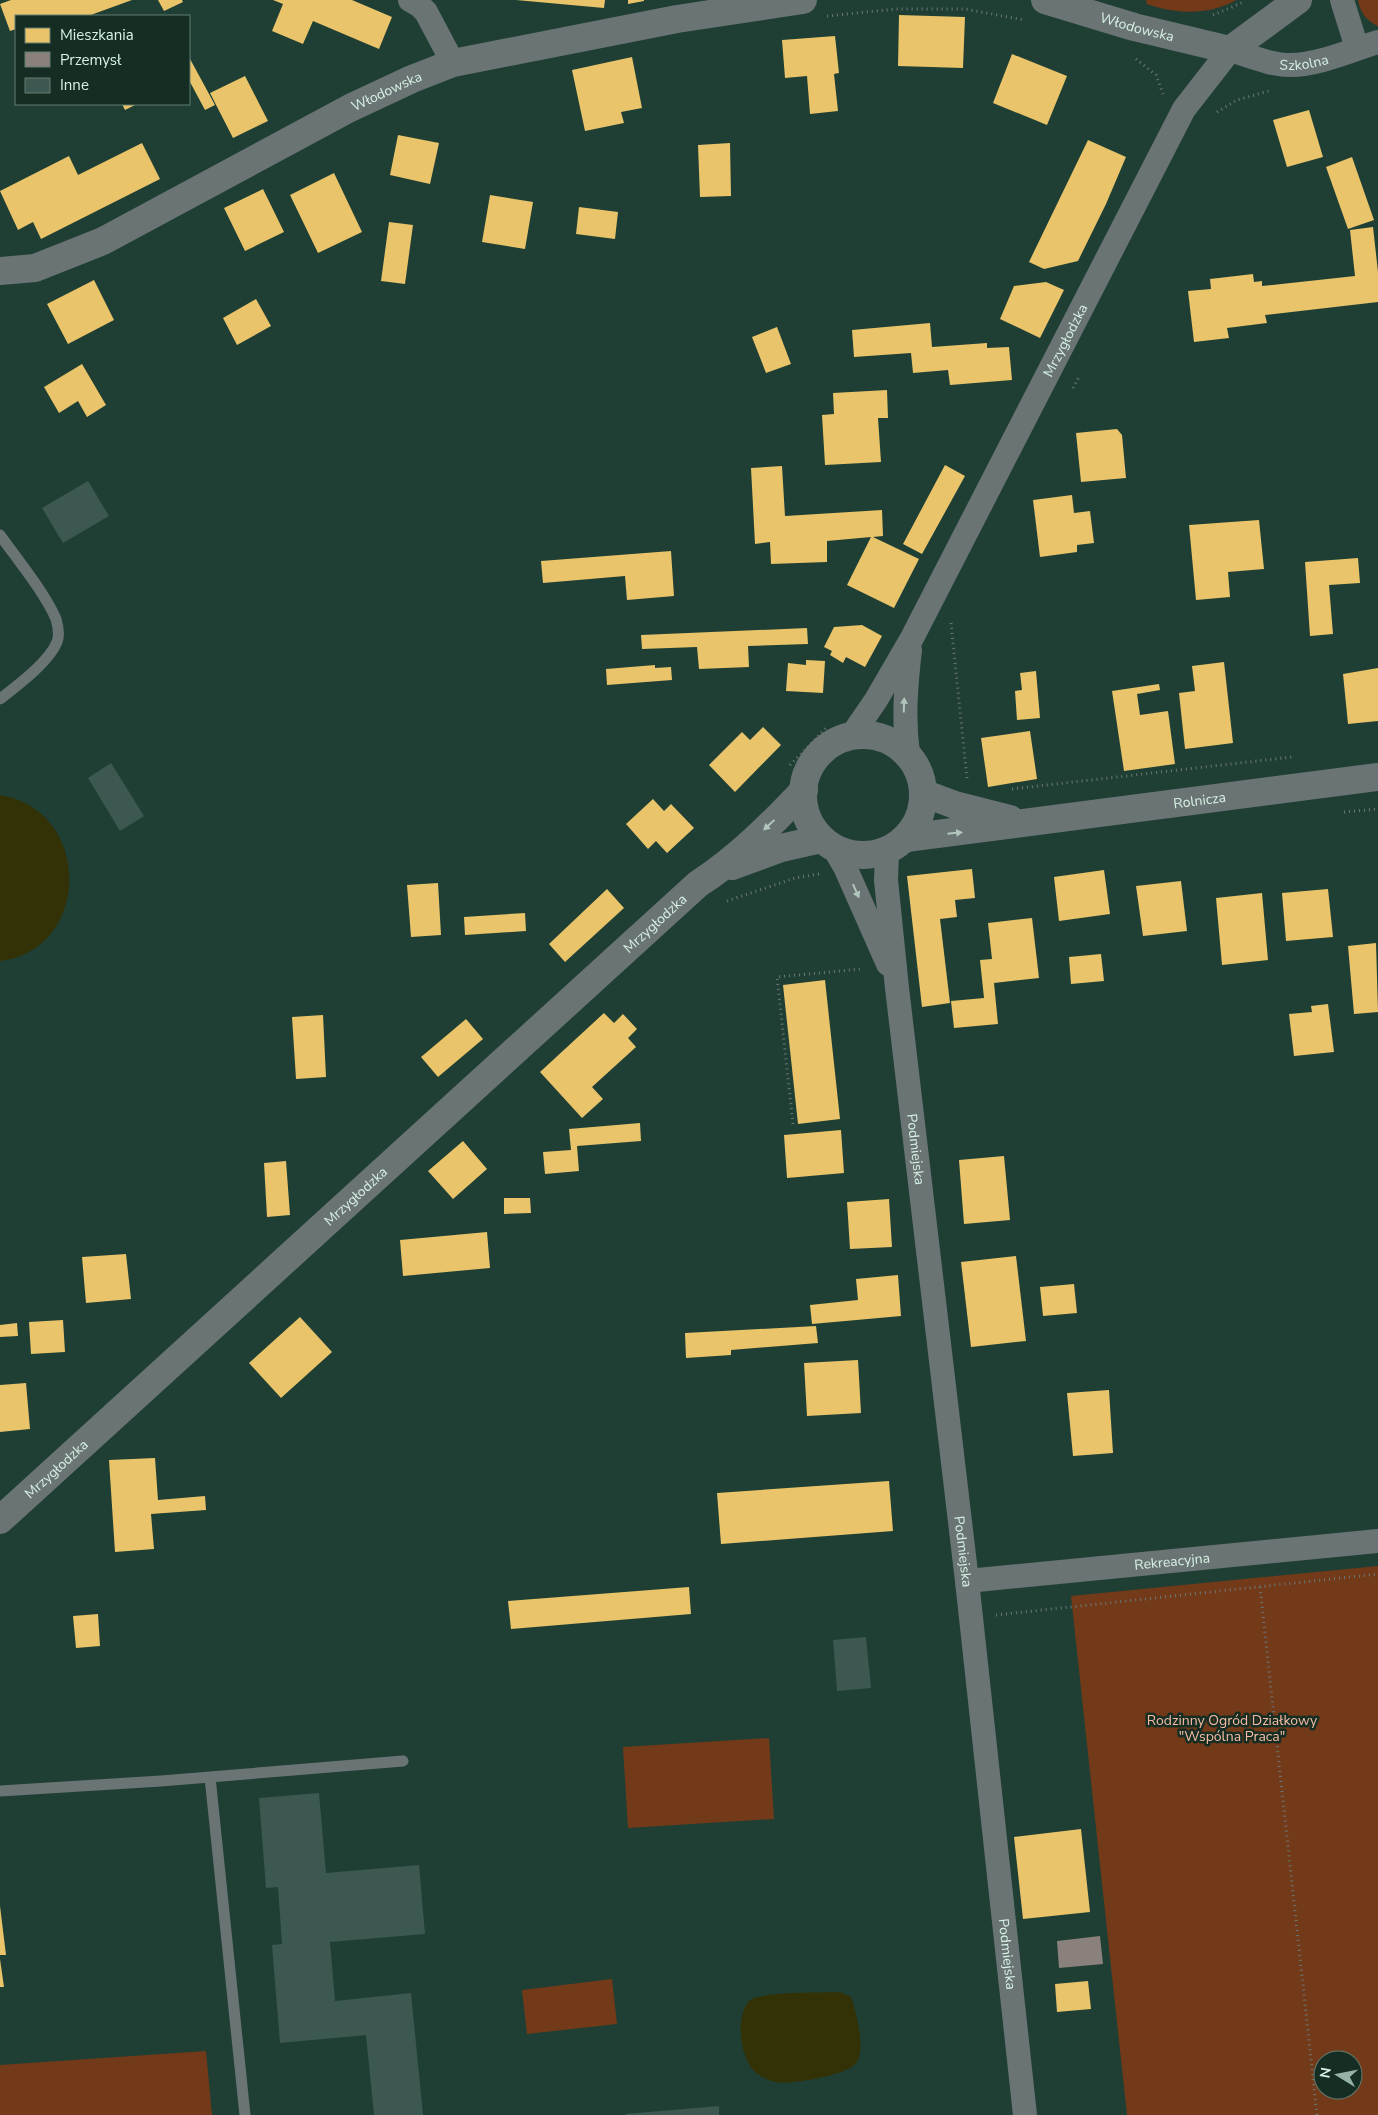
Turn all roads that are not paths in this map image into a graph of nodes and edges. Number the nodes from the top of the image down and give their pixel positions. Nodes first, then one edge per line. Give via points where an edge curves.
1 (410, 0) edge
2 (803, 0) edge
3 (1298, 0) edge
4 (1342, 0) edge
5 (1038, 10) edge
6 (1367, 45) edge
7 (1230, 50) junction
8 (453, 63) junction
9 (0, 272) edge
10 (0, 535) edge
11 (912, 638) junction
12 (0, 698) edge
13 (839, 731) junction
14 (908, 754) junction
15 (1378, 777) edge
16 (804, 790) junction
17 (923, 793) junction
18 (1021, 822) junction
19 (828, 843) junction
20 (896, 844) junction
21 (713, 875) junction
22 (897, 988) junction
23 (0, 1520) edge
24 (1378, 1540) edge
25 (967, 1581) junction
26 (403, 1761) dead end
27 (210, 1777) junction
28 (0, 1791) edge
29 (245, 2115) edge
30 (1025, 2115) edge

1 - 8 street via 426,12
2 - 8 street, Włodowska via 677,19
3 - 7 street
4 - 6 street
5 - 7 street, Włodowska via 1134,27
6 - 7 street, Szkolna via 1291,65 1271,63
7 - 11 street, Mrzygłodzka via 1184,109
8 - 9 street, Włodowska via 350,108 103,241 35,268
10 - 12 lane via 47,603 58,630 58,640 51,653
11 - 13 street, Mrzygłodzka via 872,706
14 -> 11 street, Mrzygłodzka via 904,701
13 - 14 street via 872,735 893,742
13 - 16 street via 832,743 816,757 806,775
14 - 17 street via 918,769
15 - 18 street, Rolnicza
16 - 19 street via 807,816
16 -> 21 street, Mrzygłodzka
17 - 18 street, Rolnicza
17 - 20 street via 916,824
20 -> 18 street, Rolnicza
19 - 20 street via 852,854 870,855
19 - 21 street, Mrzygłodzka via 781,848
19 -> 22 street, Podmiejska via 846,867
20 - 22 street, Podmiejska via 886,880
21 - 23 street, Mrzygłodzka via 691,890
22 - 25 street, Podmiejska
24 - 25 street, Rekreacyjna
25 - 30 street, Podmiejska
26 - 27 lane
27 - 28 lane
27 - 29 lane

